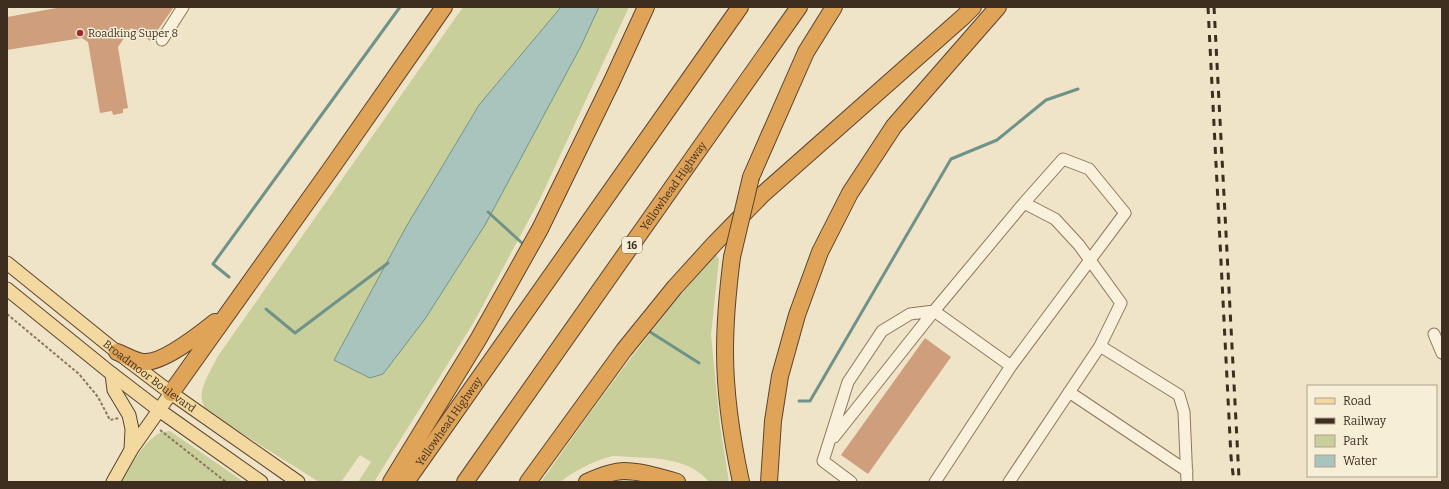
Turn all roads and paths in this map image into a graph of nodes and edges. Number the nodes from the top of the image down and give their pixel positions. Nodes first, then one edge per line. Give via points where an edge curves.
1 (182, 7) edge
2 (446, 7) edge
3 (646, 7) edge
4 (740, 7) edge
5 (799, 7) edge
6 (834, 7) edge
7 (972, 7) edge
8 (998, 7) edge
9 (162, 40) dead end
10 (1024, 202) junction
11 (1089, 261) junction
12 (7, 263) edge
13 (7, 289) edge
14 (934, 311) junction
15 (226, 314) junction
16 (1434, 334) dead end
17 (1100, 346) junction
18 (117, 352) junction
19 (1442, 353) edge
20 (1012, 366) junction
21 (112, 374) junction
22 (171, 392) junction
23 (1069, 392) junction
24 (159, 410) junction
25 (830, 442) junction
26 (131, 450) junction
27 (1187, 476) edge
28 (113, 482) edge
29 (261, 482) edge
30 (298, 482) edge
31 (391, 482) edge
32 (406, 482) edge
33 (465, 482) edge
34 (528, 482) edge
35 (587, 482) edge
36 (677, 482) edge
37 (741, 482) edge
38 (769, 482) edge
39 (851, 482) edge
40 (935, 482) edge
41 (1009, 482) edge

1 - 9 lane
2 - 15 highway
3 - 31 highway via 540,229
4 - 32 highway, Yellowhead Highway
5 - 33 highway, Yellowhead Highway / 16
6 - 37 highway, bridge via 806,52 751,177 732,257 725,352 731,419
7 - 34 highway via 764,194 715,243 624,350
8 - 38 highway via 894,126 850,193 820,252 797,315 780,376 773,421
10 - 11 lane via 1055,219 1079,245
10 - 11 lane via 1063,159 1089,169 1125,213
10 - 14 lane
11 - 17 lane via 1121,303
11 - 20 lane
12 - 18 main road, Broadmoor Boulevard
13 - 21 main road, Broadmoor Boulevard
14 - 20 lane
14 - 25 lane
14 - 25 lane via 910,314 882,331 848,382
15 - 18 highway via 187,343 152,361 137,361
15 - 22 highway
16 - 19 lane
17 - 23 lane
17 - 27 lane via 1179,395 1184,412
18 - 22 main road, Broadmoor Boulevard
20 - 40 lane
21 - 24 main road, Broadmoor Boulevard
21 - 26 main road via 114,390 129,416 132,429
22 - 24 main road
22 - 30 main road, Broadmoor Boulevard
23 - 27 lane
23 - 41 lane
24 - 26 main road
24 - 29 main road, Broadmoor Boulevard
25 - 39 lane via 823,461
26 - 28 main road
35 - 36 highway via 623,471

